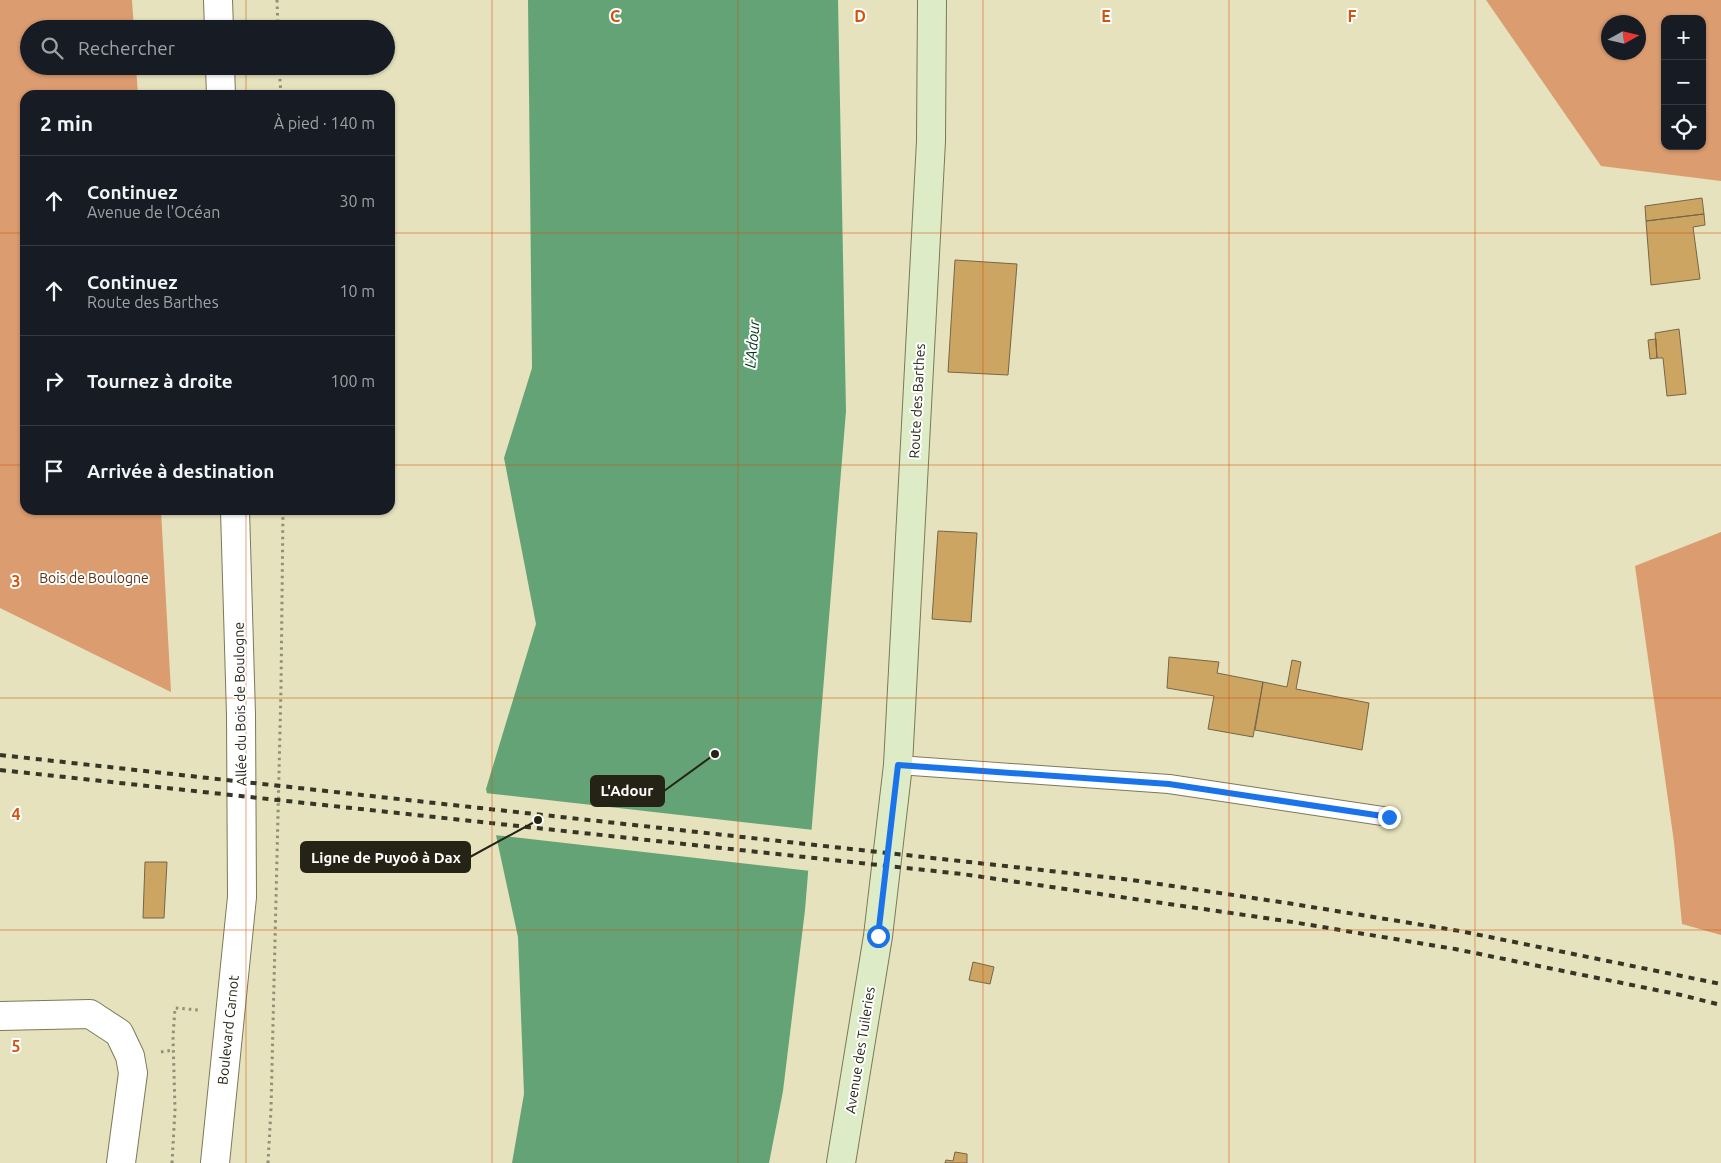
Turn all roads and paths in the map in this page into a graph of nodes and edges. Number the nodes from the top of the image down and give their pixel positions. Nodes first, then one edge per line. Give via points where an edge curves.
1 (218, 0) edge
2 (277, 0) edge
3 (932, 0) edge
4 (219, 20) edge
5 (278, 20) edge
6 (220, 75) edge
7 (280, 75) edge
8 (221, 90) edge
9 (281, 90) edge
10 (234, 515) edge
11 (283, 515) edge
12 (898, 765) junction
13 (893, 801) joint
14 (1389, 817) dead end
15 (242, 897) joint
16 (175, 1008) dead end
17 (0, 1016) edge
18 (120, 1163) edge
19 (172, 1163) edge
20 (215, 1163) edge
21 (268, 1163) edge
22 (841, 1163) edge

1 - 4 street
2 - 5 path
3 - 12 main road, Route des Barthes via 931,141
6 - 8 street
7 - 9 path
10 - 15 street, Allée du Bois de Boulogne via 241,715
11 - 21 path
12 - 13 main road, Route des Barthes
12 - 14 lane via 1169,784
13 - 22 main road, Avenue des Tuileries via 878,936
15 - 20 street, Boulevard Carnot
16 - 19 path
17 - 18 street via 90,1014 119,1032 130,1056 133,1073

